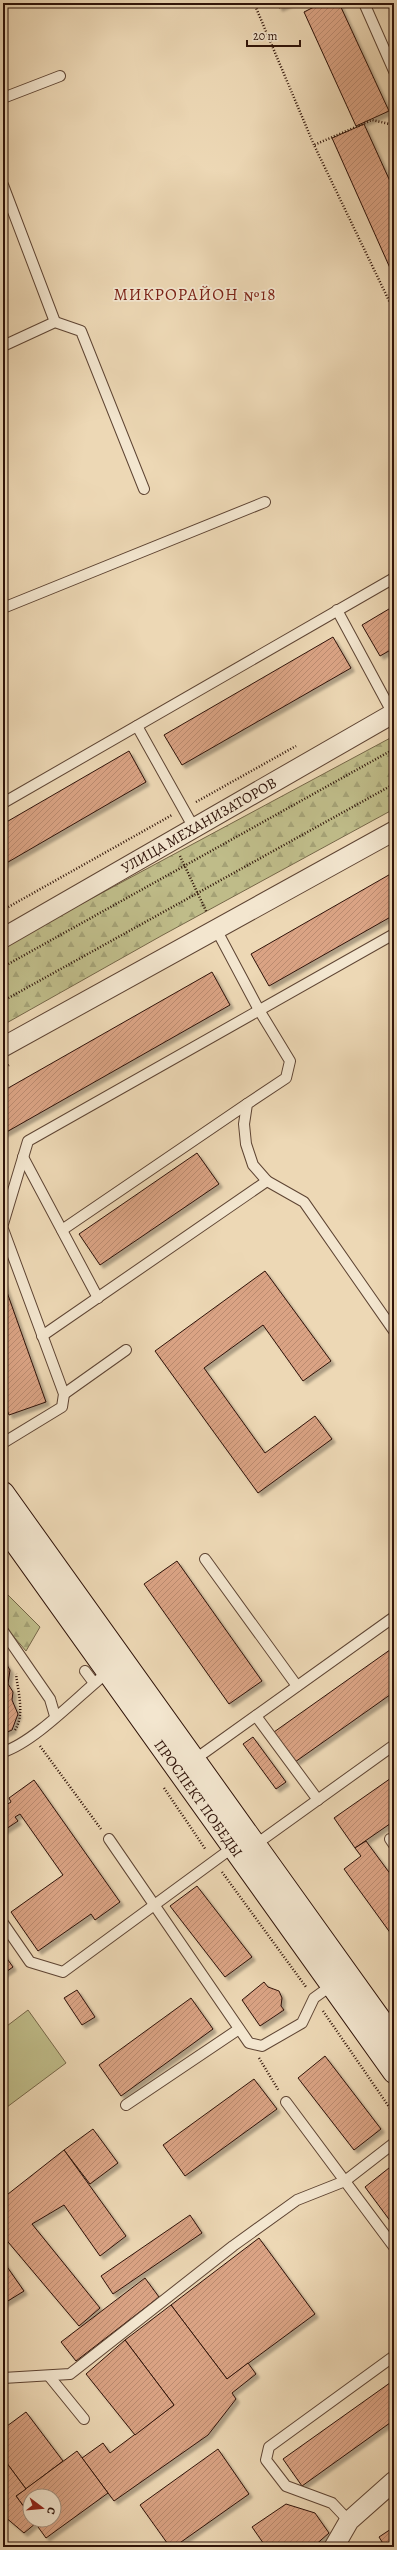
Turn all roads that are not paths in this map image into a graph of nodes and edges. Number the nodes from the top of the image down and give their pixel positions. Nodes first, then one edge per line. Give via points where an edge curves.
1 (364, 3) edge
2 (394, 71) edge
3 (60, 76) dead end
4 (3, 98) edge
5 (3, 185) edge
6 (55, 322) junction
7 (3, 346) edge
8 (144, 489) dead end
9 (265, 502) dead end
10 (394, 578) edge
11 (3, 608) edge
12 (337, 610) junction
13 (394, 714) edge
14 (137, 726) junction
15 (3, 803) edge
16 (194, 828) junction
17 (394, 831) edge
18 (216, 929) junction
19 (394, 934) edge
20 (3, 938) edge
21 (259, 1010) junction
22 (3, 1047) edge
23 (247, 1104) junction
24 (23, 1158) junction
25 (267, 1181) junction
26 (3, 1224) edge
27 (3, 1229) edge
28 (62, 1230) junction
29 (98, 1298) junction
30 (394, 1331) edge
31 (42, 1336) junction
32 (126, 1350) dead end
33 (64, 1394) junction
34 (3, 1444) edge
35 (3, 1493) edge
36 (3, 1525) edge
37 (205, 1559) dead end
38 (394, 1617) edge
39 (3, 1631) edge
40 (85, 1671) dead end
41 (101, 1677) junction
42 (297, 1686) junction
43 (55, 1716) junction
44 (256, 1716) junction
45 (394, 1745) edge
46 (3, 1752) edge
47 (194, 1760) junction
48 (318, 1800) junction
49 (109, 1839) road end
50 (255, 1845) junction
51 (232, 1848) junction
52 (154, 1905) junction
53 (3, 1923) edge
54 (332, 1985) junction
55 (239, 2029) junction
56 (394, 2039) edge
57 (394, 2072) edge
58 (286, 2102) road end
59 (126, 2105) dead end
60 (394, 2143) edge
61 (345, 2181) junction
62 (394, 2247) edge
63 (394, 2356) edge
64 (49, 2376) junction
65 (3, 2378) edge
66 (84, 2419) dead end
67 (394, 2481) edge
68 (349, 2521) junction
69 (334, 2547) edge

1 - 2 lane
3 - 4 lane
5 - 6 lane
6 - 7 lane
6 - 8 lane via 81,331
9 - 11 lane
10 - 12 lane
12 - 13 lane
12 - 14 lane
13 - 16 street, УЛИЦА МЕХАНИЗАТОРОВ
14 - 15 lane
14 - 16 lane
16 - 20 street, УЛИЦА МЕХАНИЗАТОРОВ
17 - 18 street
18 - 21 lane
18 - 22 street
19 - 21 lane
21 - 23 lane via 290,1061 286,1078
21 - 24 lane via 28,1141
23 - 25 lane via 244,1124 246,1144 253,1165
23 - 28 lane
24 - 26 lane
24 - 28 lane
25 - 29 lane
25 - 30 lane via 304,1202
27 - 31 lane
28 - 29 lane
29 - 31 lane
31 - 33 lane
32 - 33 lane
33 - 34 lane via 62,1407
35 - 47 main road, ПРОСПЕКТ ПОБЕДЫ
36 - 41 main road, ПРОСПЕКТ ПОБЕДЫ
37 - 42 lane
38 - 42 lane
39 - 43 lane via 50,1699
40 - 41 lane
41 - 43 lane
41 - 51 main road, ПРОСПЕКТ ПОБЕДЫ
42 - 44 lane
43 - 46 lane via 43,1729
44 - 47 lane
44 - 48 lane
45 - 48 lane
47 - 50 main road, ПРОСПЕКТ ПОБЕДЫ
48 - 50 lane
49 - 52 lane
50 - 56 main road, ПРОСПЕКТ ПОБЕДЫ
51 - 52 lane
51 - 54 main road, ПРОСПЕКТ ПОБЕДЫ
52 - 53 lane via 63,1972 30,1962
52 - 55 lane
54 - 55 lane via 314,1998 302,2024 262,2046 249,2043
54 - 57 main road, ПРОСПЕКТ ПОБЕДЫ
55 - 59 lane
58 - 61 lane
60 - 61 lane
61 - 62 lane
61 - 64 lane via 297,2200 233,2246 70,2374
63 - 68 lane via 269,2447 266,2460 286,2486 332,2503
64 - 65 lane
64 - 66 lane
67 - 68 street
68 - 69 street

